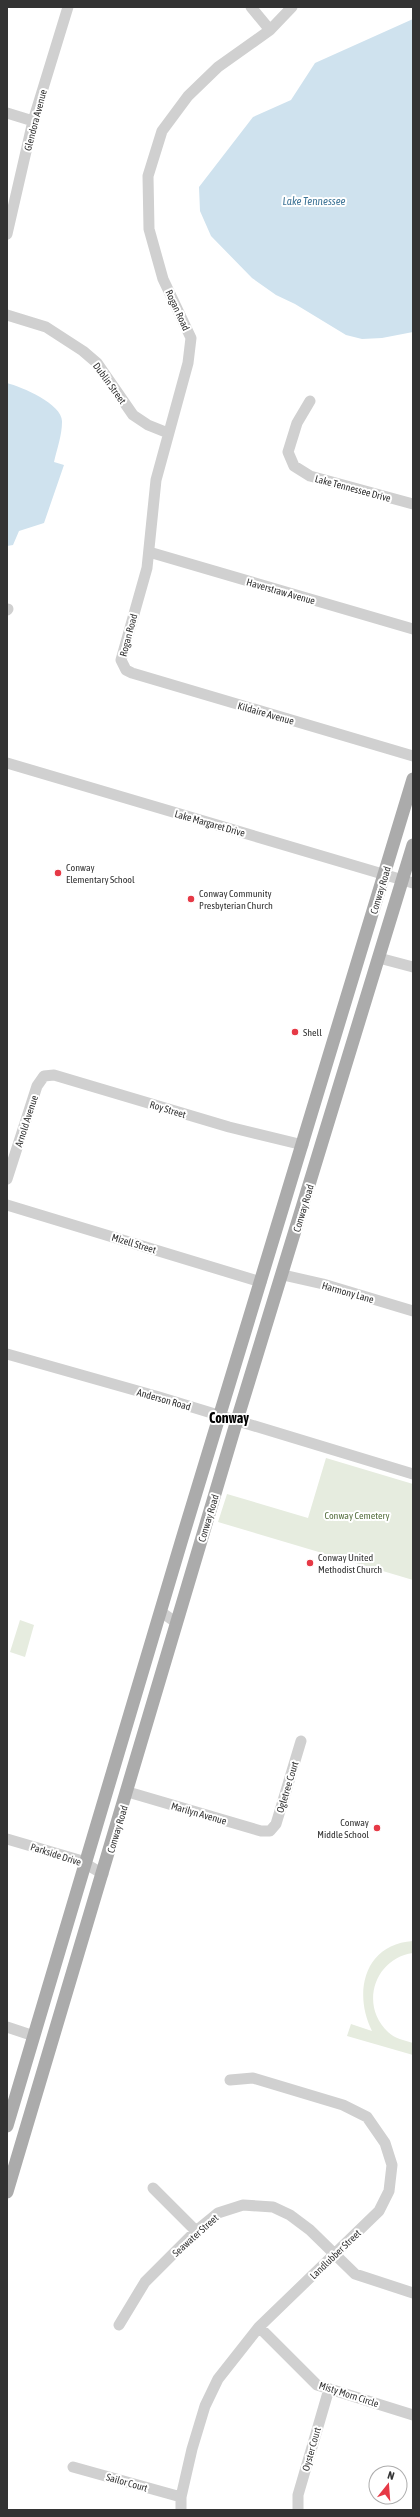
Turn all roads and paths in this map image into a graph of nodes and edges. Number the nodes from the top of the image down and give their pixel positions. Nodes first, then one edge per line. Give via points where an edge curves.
1 (68, 7) edge
2 (251, 7) edge
3 (292, 7) edge
4 (270, 30) junction
5 (7, 114) edge
6 (33, 121) junction
7 (7, 234) edge
8 (7, 315) edge
9 (310, 401) dead end
10 (168, 433) junction
11 (413, 504) edge
12 (149, 552) junction
13 (413, 629) edge
14 (122, 665) joint
15 (413, 756) edge
16 (7, 763) edge
17 (413, 779) edge
18 (413, 845) edge
19 (384, 874) junction
20 (408, 881) edge
21 (379, 958) junction
22 (413, 967) edge
23 (37, 1086) joint
24 (303, 1145) junction
25 (7, 1179) edge
26 (7, 1205) edge
27 (278, 1228) junction
28 (283, 1275) junction
29 (261, 1282) junction
30 (413, 1311) edge
31 (7, 1354) edge
32 (219, 1415) junction
33 (237, 1420) junction
34 (413, 1474) edge
35 (161, 1612) junction
36 (177, 1623) junction
37 (127, 1728) junction
38 (301, 1741) dead end
39 (128, 1792) junction
40 (270, 1831) joint
41 (7, 1839) edge
42 (86, 1864) junction
43 (103, 1874) junction
44 (58, 1956) junction
45 (60, 2015) junction
46 (7, 2027) edge
47 (34, 2036) junction
48 (230, 2080) dead end
49 (37, 2094) junction
50 (7, 2126) edge
51 (8, 2186) edge
52 (153, 2188) dead end
53 (196, 2231) junction
54 (334, 2255) junction
55 (413, 2293) edge
56 (119, 2325) dead end
57 (259, 2327) junction
58 (329, 2389) junction
59 (413, 2415) edge
60 (73, 2466) dead end
61 (181, 2497) junction
62 (181, 2510) edge
63 (298, 2510) edge

1 - 6 street, Glendora Avenue
2 - 4 street
3 - 4 street, Rogan Road
4 - 10 street, Rogan Road via 218,67 188,96 162,131 148,176 149,229 163,279 191,338 188,363
5 - 6 street
6 - 7 street, Glendora Avenue
8 - 10 street, Dublin Street via 46,327 83,351 97,363 133,415 148,425
9 - 11 street, Lake Tennessee Drive via 297,423 288,452 294,466 310,476
10 - 12 street, Rogan Road via 156,480
12 - 13 street, Haverstraw Avenue
12 - 14 street, Rogan Road via 147,568 121,654
14 - 15 street, Kildaire Avenue via 132,673
16 - 19 street, Lake Margaret Drive
17 - 19 main road, Conway Road
18 - 20 main road, Conway Road
19 - 20 street, Lake Margaret Drive
19 - 24 main road, Conway Road
20 - 21 main road, Conway Road
21 - 22 street
21 - 28 main road, Conway Road
23 - 24 street, Roy Street via 44,1076 54,1075 229,1127
23 - 25 street, Arnold Avenue
24 - 27 main road, Conway Road
26 - 29 street, Mizell Street
27 - 28 main road via 278,1258
27 - 29 main road, Conway Road
28 - 30 street, Harmony Lane via 323,1284
28 - 33 main road, Conway Road
29 - 32 main road, Conway Road
31 - 32 street, Anderson Road
32 - 33 street, Anderson Road
32 - 35 main road, Conway Road
33 - 34 street, Anderson Road
33 - 36 main road, Conway Road
35 - 36 street
35 - 37 main road, Conway Road
36 - 39 main road, Conway Road
37 - 39 main road via 122,1776
37 - 42 main road, Conway Road
38 - 40 street, Ogletree Court via 276,1824
39 - 40 street, Marilyn Avenue via 261,1831
39 - 43 main road, Conway Road
41 - 42 street, Parkside Drive
42 - 43 street, Parkside Drive
42 - 44 main road, Conway Road
43 - 45 main road, Conway Road
44 - 45 main road via 55,2000
44 - 47 main road, Conway Road
45 - 49 main road, Conway Road
46 - 47 street
47 - 49 main road via 38,2054
47 - 50 main road, Conway Road
48 - 54 street, Landlubber Street via 253,2078 343,2105 367,2117 385,2143 392,2165 389,2191 379,2211
49 - 51 main road, Conway Road
52 - 53 street
53 - 54 street, Seawater Street via 218,2213 243,2205 273,2207 296,2218
53 - 56 street, Seawater Street via 145,2282
54 - 55 street via 355,2274
54 - 57 street, Landlubber Street
57 - 58 street, Misty Morn Circle via 317,2385
57 - 61 street, Landlubber Street via 218,2380 205,2406
58 - 59 street, Misty Morn Circle
58 - 63 street, Oyster Court via 298,2495
60 - 61 street, Sailor Court
61 - 62 street, Landlubber Street

